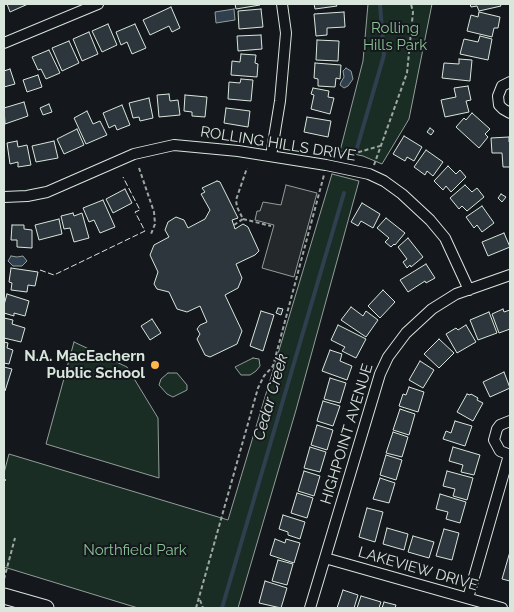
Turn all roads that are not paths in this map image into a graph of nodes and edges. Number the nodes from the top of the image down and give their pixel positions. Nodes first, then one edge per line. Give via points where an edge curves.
1 (98, 4) edge
2 (282, 4) edge
3 (4, 43) edge
4 (510, 82) edge
5 (510, 114) edge
6 (271, 156) junction
7 (4, 197) edge
8 (510, 275) edge
9 (469, 290) junction
10 (510, 421) edge
11 (510, 455) edge
12 (325, 558) junction
13 (4, 596) edge
14 (468, 598) junction
15 (46, 608) edge
16 (310, 608) edge
17 (502, 608) edge

1 - 3 street
2 - 6 street via 286,33
4 - 5 street via 502,86 498,96 499,105
6 - 7 street, ROLLING HILLS DRIVE via 174,145 134,154 47,192
6 - 9 street, ROLLING HILLS DRIVE via 370,174 384,181 430,220 445,238
8 - 9 street, HIGHPOINT AVENUE
9 - 12 street, HIGHPOINT AVENUE via 456,294 426,313 388,357 380,374
10 - 11 street via 496,429 494,440 500,451
11 - 14 street
12 - 14 street, LAKEVIEW DRIVE
12 - 16 street, HIGHPOINT AVENUE
13 - 15 main road
14 - 17 street, LAKEVIEW DRIVE

